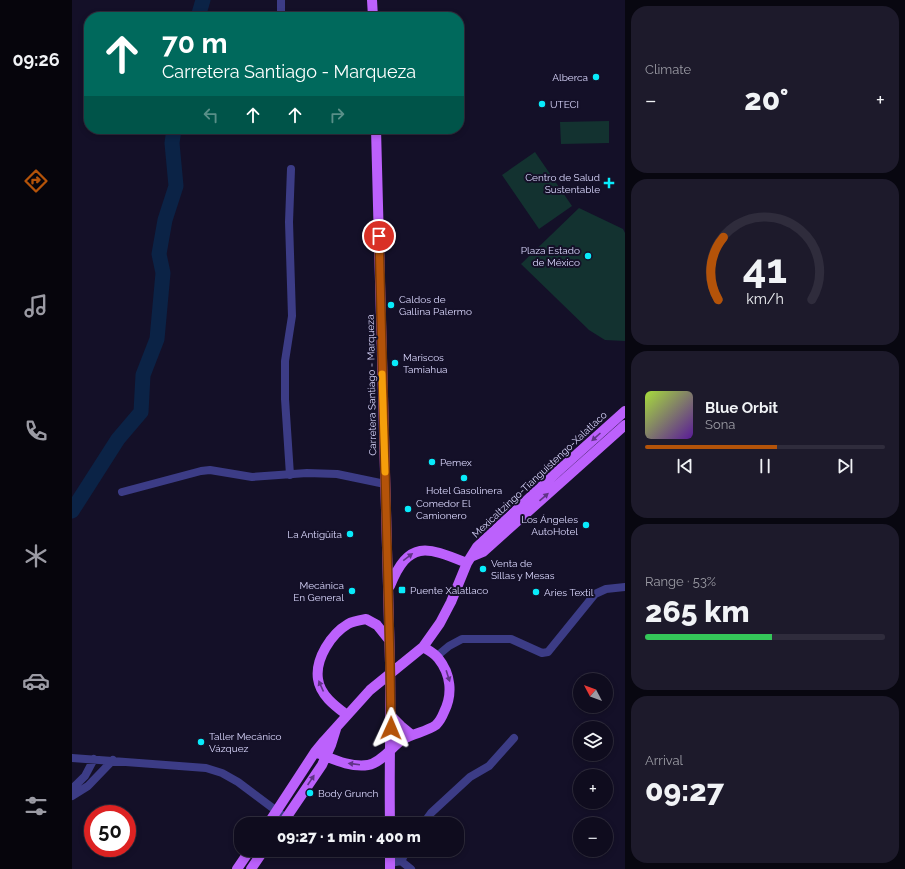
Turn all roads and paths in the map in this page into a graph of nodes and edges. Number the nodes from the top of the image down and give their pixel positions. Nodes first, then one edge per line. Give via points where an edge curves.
1 (282, 0) edge
2 (372, 0) edge
3 (281, 12) edge
4 (373, 12) edge
5 (376, 134) edge
6 (291, 169) dead end
7 (625, 411) edge
8 (625, 425) edge
9 (290, 475) junction
10 (385, 484) junction
11 (122, 492) dead end
12 (469, 560) junction
13 (625, 587) edge
14 (388, 590) junction
15 (389, 640) junction
16 (423, 647) junction
17 (437, 656) junction
18 (347, 715) junction
19 (391, 716) junction
20 (337, 727) junction
21 (412, 735) junction
22 (514, 738) dead end
23 (314, 752) junction
24 (390, 752) junction
25 (326, 756) junction
26 (72, 758) edge
27 (94, 759) junction
28 (113, 760) junction
29 (72, 789) edge
30 (72, 796) edge
31 (276, 812) junction
32 (273, 817) edge
33 (280, 817) edge
34 (287, 817) edge
35 (390, 817) edge
36 (428, 817) edge
37 (245, 857) edge
38 (259, 857) edge
39 (403, 857) edge
40 (401, 861) junction
41 (390, 866) edge
42 (237, 869) edge
43 (251, 869) edge
44 (411, 869) edge

1 - 3 street
2 - 4 main road
5 - 10 main road, Carretera Santiago - Marqueza
6 - 9 street via 289,222 292,316 285,368
7 -> 12 main road, Mexicaltzingo-Tianguistengo-Xalatlaco via 477,547
12 -> 8 main road, Mexicaltzingo-Tianguistengo-Xalatlaco via 483,552
9 - 10 street via 337,474
9 - 11 street via 252,477 210,470
10 - 14 main road, Carretera Santiago - Marqueza
14 -> 12 main road via 396,570 404,560 417,551 435,551
12 - 16 main road, Mexicaltzingo-Tianguistengo-Xalatlaco via 440,623
13 - 17 street via 606,589 595,594 548,652 542,653 511,639 462,639
14 - 15 main road, Carretera Santiago - Marqueza
18 -> 15 main road via 325,695 318,680 319,665 327,645 337,632 348,624 366,619 377,625
15 - 19 main road, Carretera Santiago - Marqueza
16 - 17 main road
16 - 18 main road, Mexicaltzingo-Tianguistengo-Xalatlaco via 382,680
17 -> 21 main road via 450,682 449,700 442,718 436,724
18 - 20 main road, Mexicaltzingo-Tianguistengo-Xalatlaco
19 - 21 main road
19 - 24 main road, Carretera Santiago - Marqueza
20 - 23 main road, Mexicaltzingo-Tianguistengo-Xalatlaco
20 - 25 main road, Mexicaltzingo-Tianguistengo-Xalatlaco
21 - 24 main road
22 - 36 street via 489,766 470,777
23 - 25 main road
23 - 31 main road, Mexicaltzingo-Tianguistengo-Xalatlaco
24 -> 25 main road via 369,765 346,763
24 - 35 main road, Carretera Santiago - Marqueza
34 -> 25 main road, Mexicaltzingo-Tianguistengo-Xalatlaco
26 - 27 street
27 - 28 street
27 - 29 street via 85,776
28 - 30 street via 88,786
28 - 31 street via 206,768 222,773 238,782
31 - 32 main road, Mexicaltzingo-Tianguistengo-Xalatlaco
31 - 33 street
37 - 42 main road
38 - 43 main road
39 - 40 street
40 - 41 street
40 - 44 street

